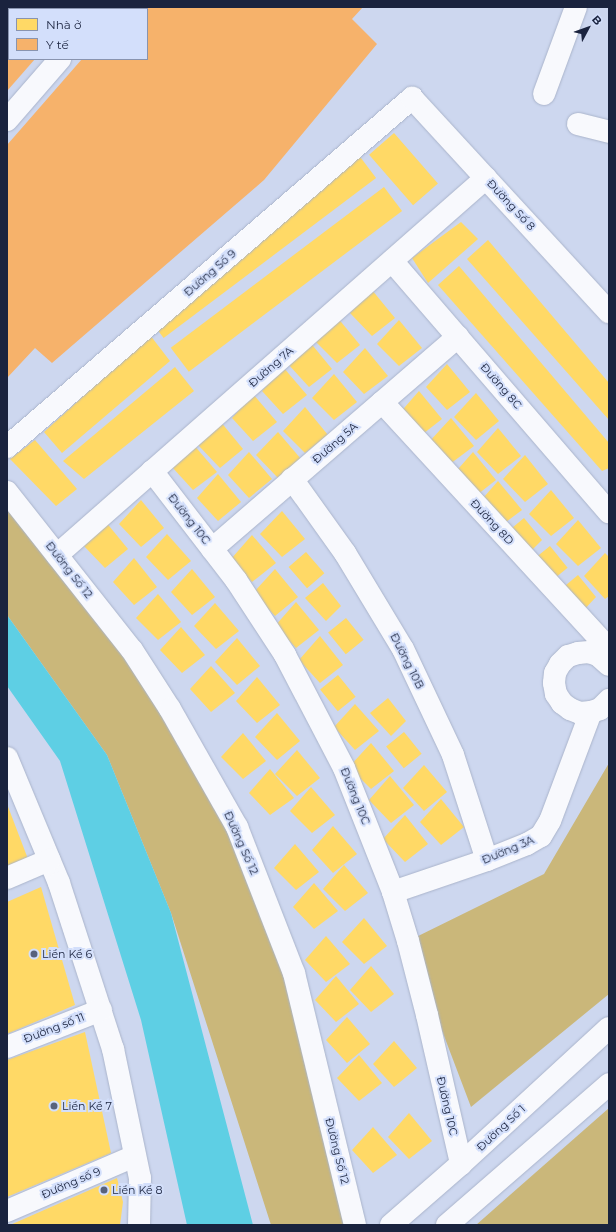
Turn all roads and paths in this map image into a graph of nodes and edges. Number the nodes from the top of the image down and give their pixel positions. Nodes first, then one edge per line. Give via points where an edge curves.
1 (576, 7) edge
2 (59, 60) edge
3 (544, 94) dead end
4 (412, 98) joint
5 (7, 120) edge
6 (578, 124) dead end
7 (609, 132) edge
8 (486, 178) junction
9 (392, 260) junction
10 (608, 308) edge
11 (458, 337) junction
12 (382, 402) junction
13 (7, 447) edge
14 (152, 471) junction
15 (292, 479) junction
16 (7, 492) edge
17 (609, 512) edge
18 (212, 548) junction
19 (57, 555) junction
20 (600, 642) edge
21 (609, 665) edge
22 (604, 705) edge
23 (7, 758) edge
24 (49, 860) junction
25 (487, 860) junction
26 (7, 878) edge
27 (393, 892) junction
28 (101, 1010) junction
29 (609, 1028) edge
30 (7, 1047) edge
31 (609, 1084) edge
32 (135, 1156) junction
33 (461, 1164) junction
34 (7, 1211) edge
35 (139, 1225) edge
36 (355, 1225) edge
37 (391, 1225) edge
38 (447, 1225) edge

1 - 3 street
2 - 5 street
4 - 8 street, Đường Số 8
4 - 13 street, Đường Số 9
6 - 7 street
8 - 9 street, Đường 7A
8 - 10 street, Đường Số 8
9 - 11 street, Đường 8C
9 - 14 street, Đường 7A
11 - 12 street, Đường 5A
11 - 17 street, Đường 8C
12 - 15 street, Đường 5A
12 - 20 street, Đường 8D
14 - 18 street, Đường 10C
14 - 19 street, Đường 7A
15 - 18 street, Đường 5A
15 - 25 street, Đường 10B via 345,553 403,649 453,755
16 - 19 street, Đường Số 12
18 - 27 street, Đường 10C via 285,655 344,768
19 - 36 street, Đường Số 12 via 132,650 170,709 237,827 294,973
20 - 21 street, Đường 8D via 598,655
20 - 22 street via 568,656 555,673 554,683 556,694 570,709 580,713
22 - 25 street, Đường 3A via 541,836
23 - 24 street
24 - 26 street
24 - 28 street
25 - 27 street, Đường 3A
27 - 33 street, Đường 10C via 427,1015
28 - 30 street, Đường số 11
28 - 32 street via 113,1049
29 - 33 street, Đường Số 1
31 - 38 street
32 - 34 street, Đường số 9
32 - 35 street via 140,1178
33 - 37 street, Đường Số 1

